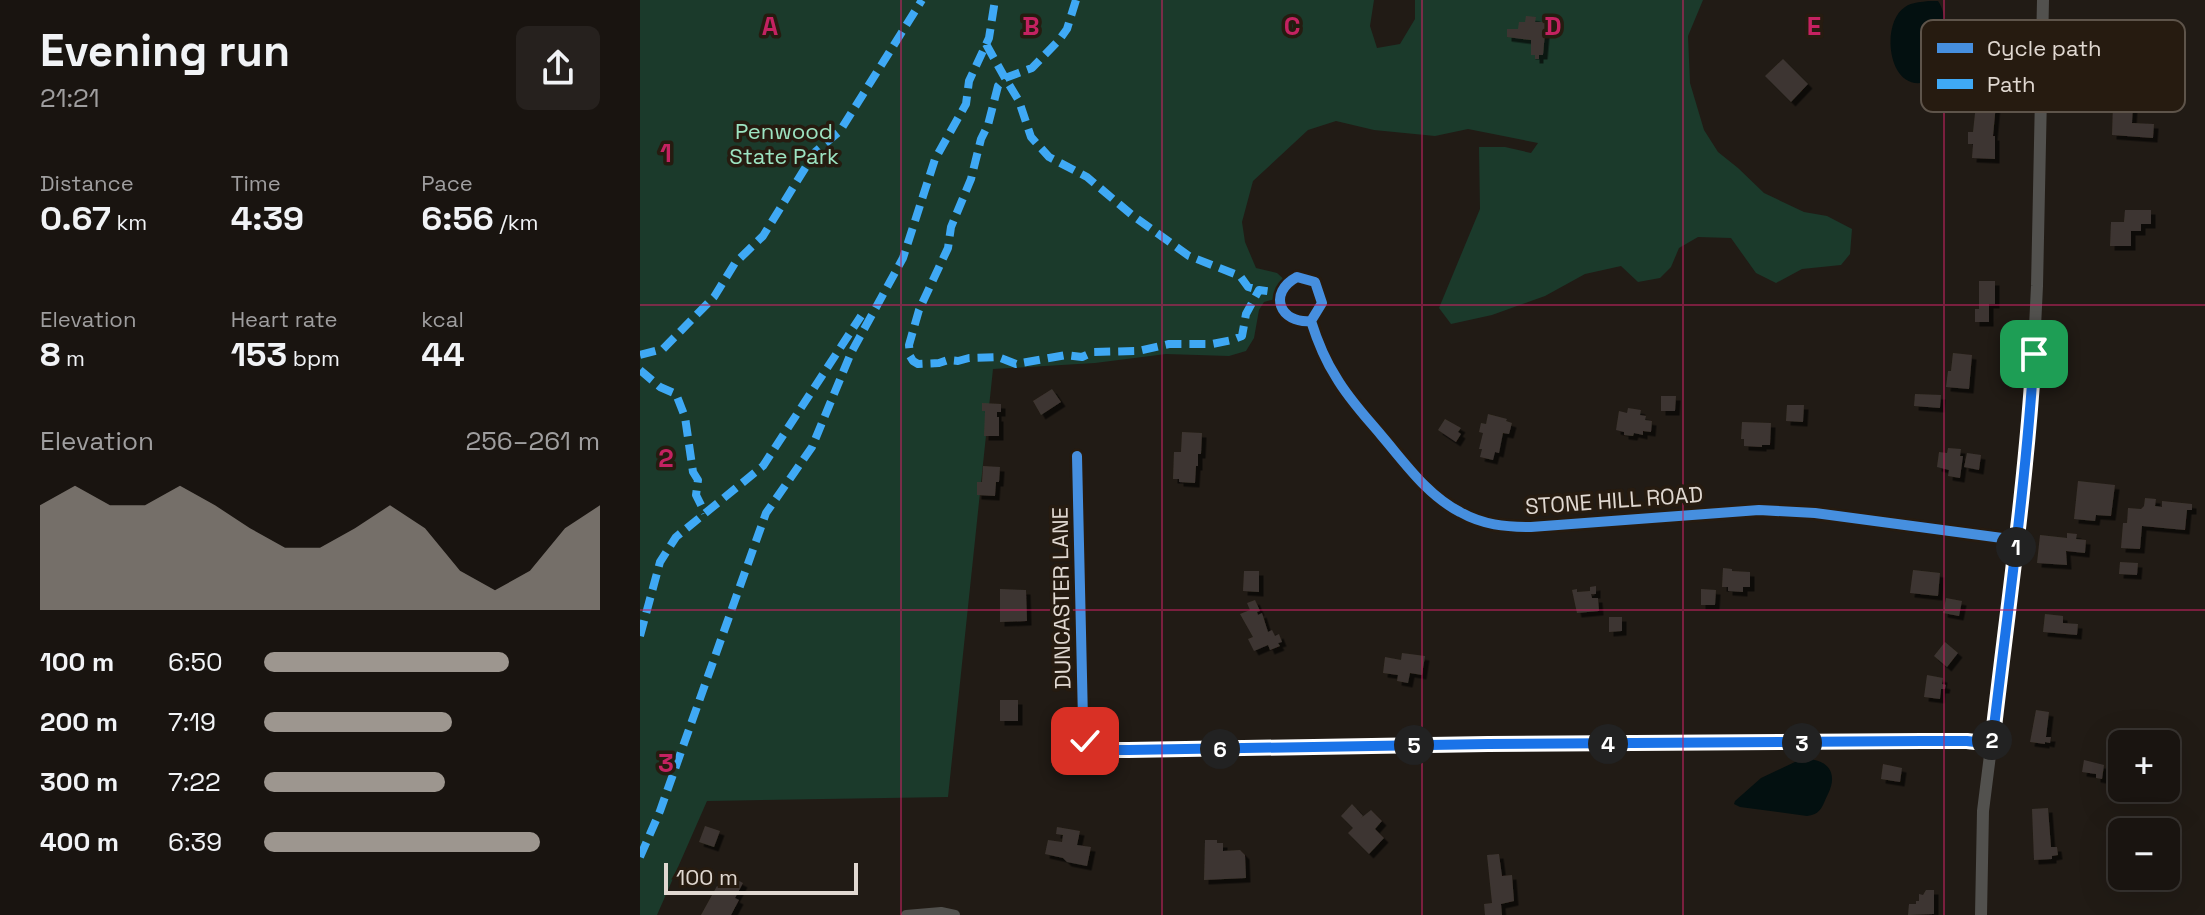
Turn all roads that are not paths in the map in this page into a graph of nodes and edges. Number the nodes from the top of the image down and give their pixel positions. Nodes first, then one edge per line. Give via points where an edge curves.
1 (2043, 0) edge
2 (2043, 20) edge
3 (2041, 112) edge
4 (1311, 321) junction
5 (1077, 456) dead end
6 (2017, 540) junction
7 (1992, 744) junction
8 (906, 915) edge
9 (955, 915) edge
10 (1981, 915) edge

1 - 2 street
3 - 6 street via 2031,409
4 - 4 street via 1322,303 1320,293 1315,282 1297,277 1282,288 1282,310 1301,322
4 - 6 street, STONE HILL ROAD via 1336,378 1413,473 1436,497 1487,524 1531,527 1759,510
5 - 7 street, DUNCASTER LANE via 1083,720 1089,746 1128,750
6 - 7 street
7 - 10 street via 1983,811
8 - 9 street

